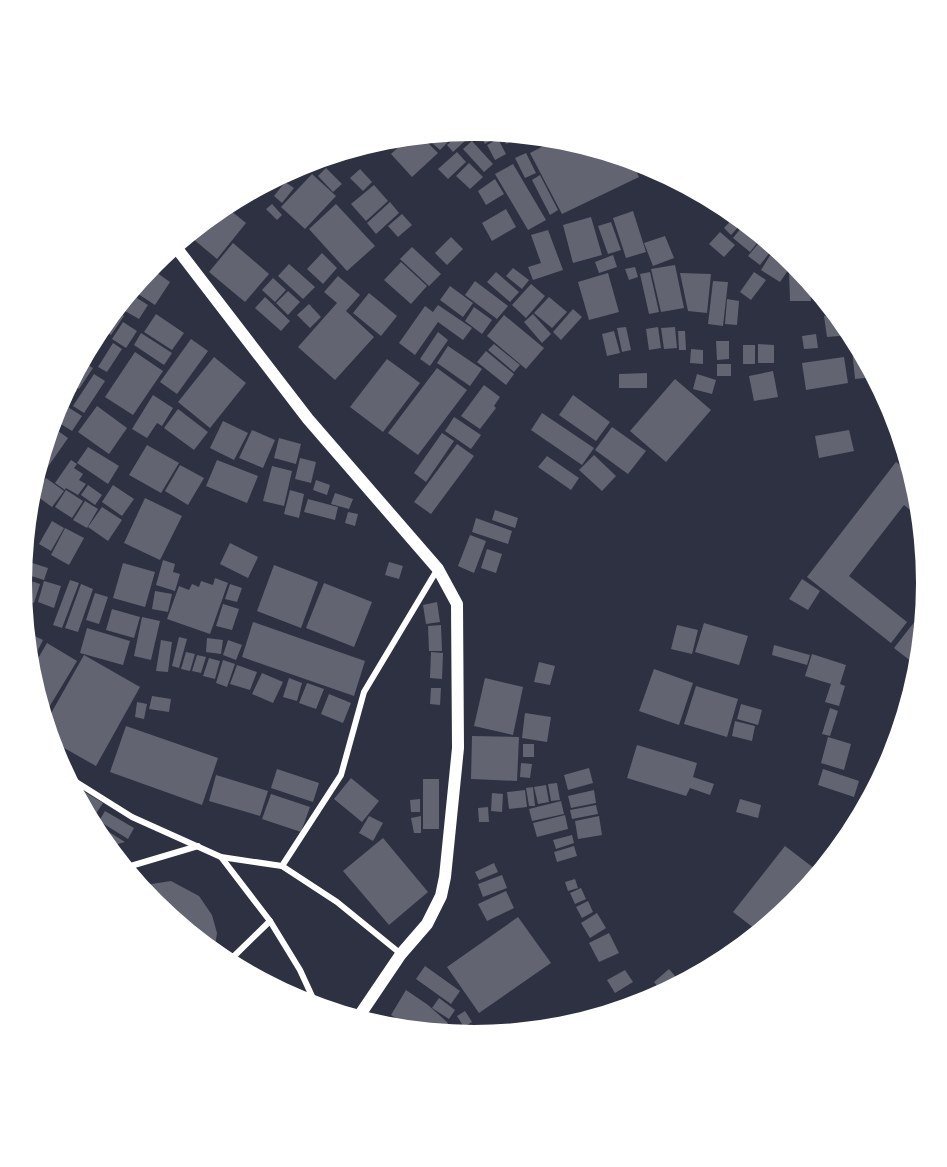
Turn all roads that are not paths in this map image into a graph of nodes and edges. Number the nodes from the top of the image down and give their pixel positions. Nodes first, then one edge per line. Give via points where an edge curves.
1 (181, 252) edge
2 (438, 569) junction
3 (80, 784) edge
4 (198, 846) junction
5 (221, 856) junction
6 (133, 865) edge
7 (282, 866) junction
8 (270, 921) junction
9 (401, 954) junction
10 (235, 955) edge
11 (312, 995) edge
12 (362, 1011) edge

1 - 2 main road via 308,419
2 - 7 street via 364,692 341,775
2 - 9 main road via 457,604 458,748 441,896 427,924
3 - 4 street via 132,817
4 - 5 street
4 - 6 street
5 - 7 street
5 - 8 street
7 - 9 street via 337,902
8 - 10 street
8 - 11 street
9 - 12 main road

